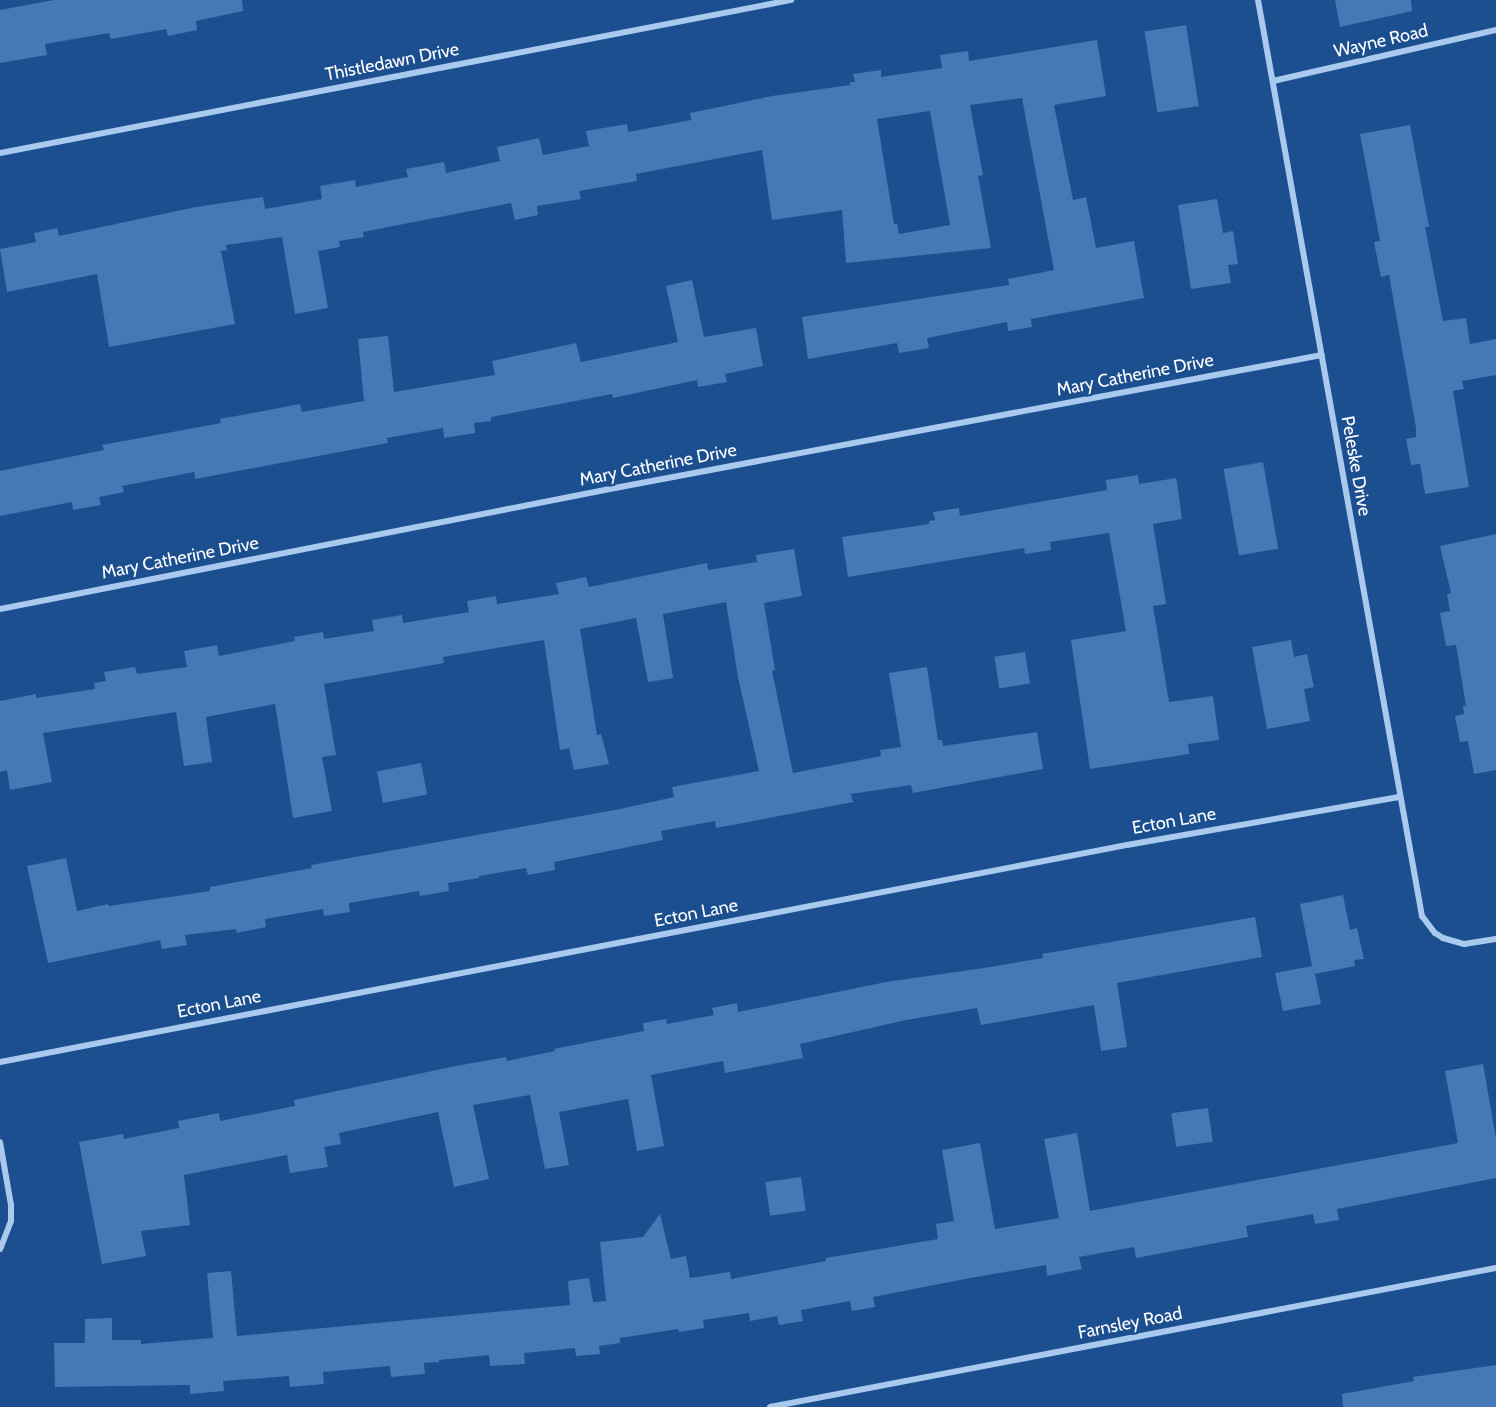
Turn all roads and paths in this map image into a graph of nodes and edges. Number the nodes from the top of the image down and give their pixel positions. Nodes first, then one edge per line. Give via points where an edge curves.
1 (791, 0) edge
2 (1258, 0) edge
3 (1496, 30) edge
4 (1273, 81) junction
5 (0, 153) edge
6 (1322, 355) junction
7 (0, 609) edge
8 (1399, 797) junction
9 (1496, 939) edge
10 (0, 1062) edge
11 (0, 1142) edge
12 (0, 1249) edge
13 (1496, 1268) edge
14 (770, 1407) edge

1 - 5 street, Thistledawn Drive
2 - 4 street, Peleske Drive
3 - 4 street, Wayne Road
4 - 6 street, Peleske Drive
6 - 7 street, Mary Catherine Drive
6 - 8 street, Peleske Drive
8 - 9 street, Peleske Drive via 1422,916 1443,938 1464,944
8 - 10 street, Ecton Lane via 1127,845
11 - 12 street via 11,1221
13 - 14 street, Farnsley Road

